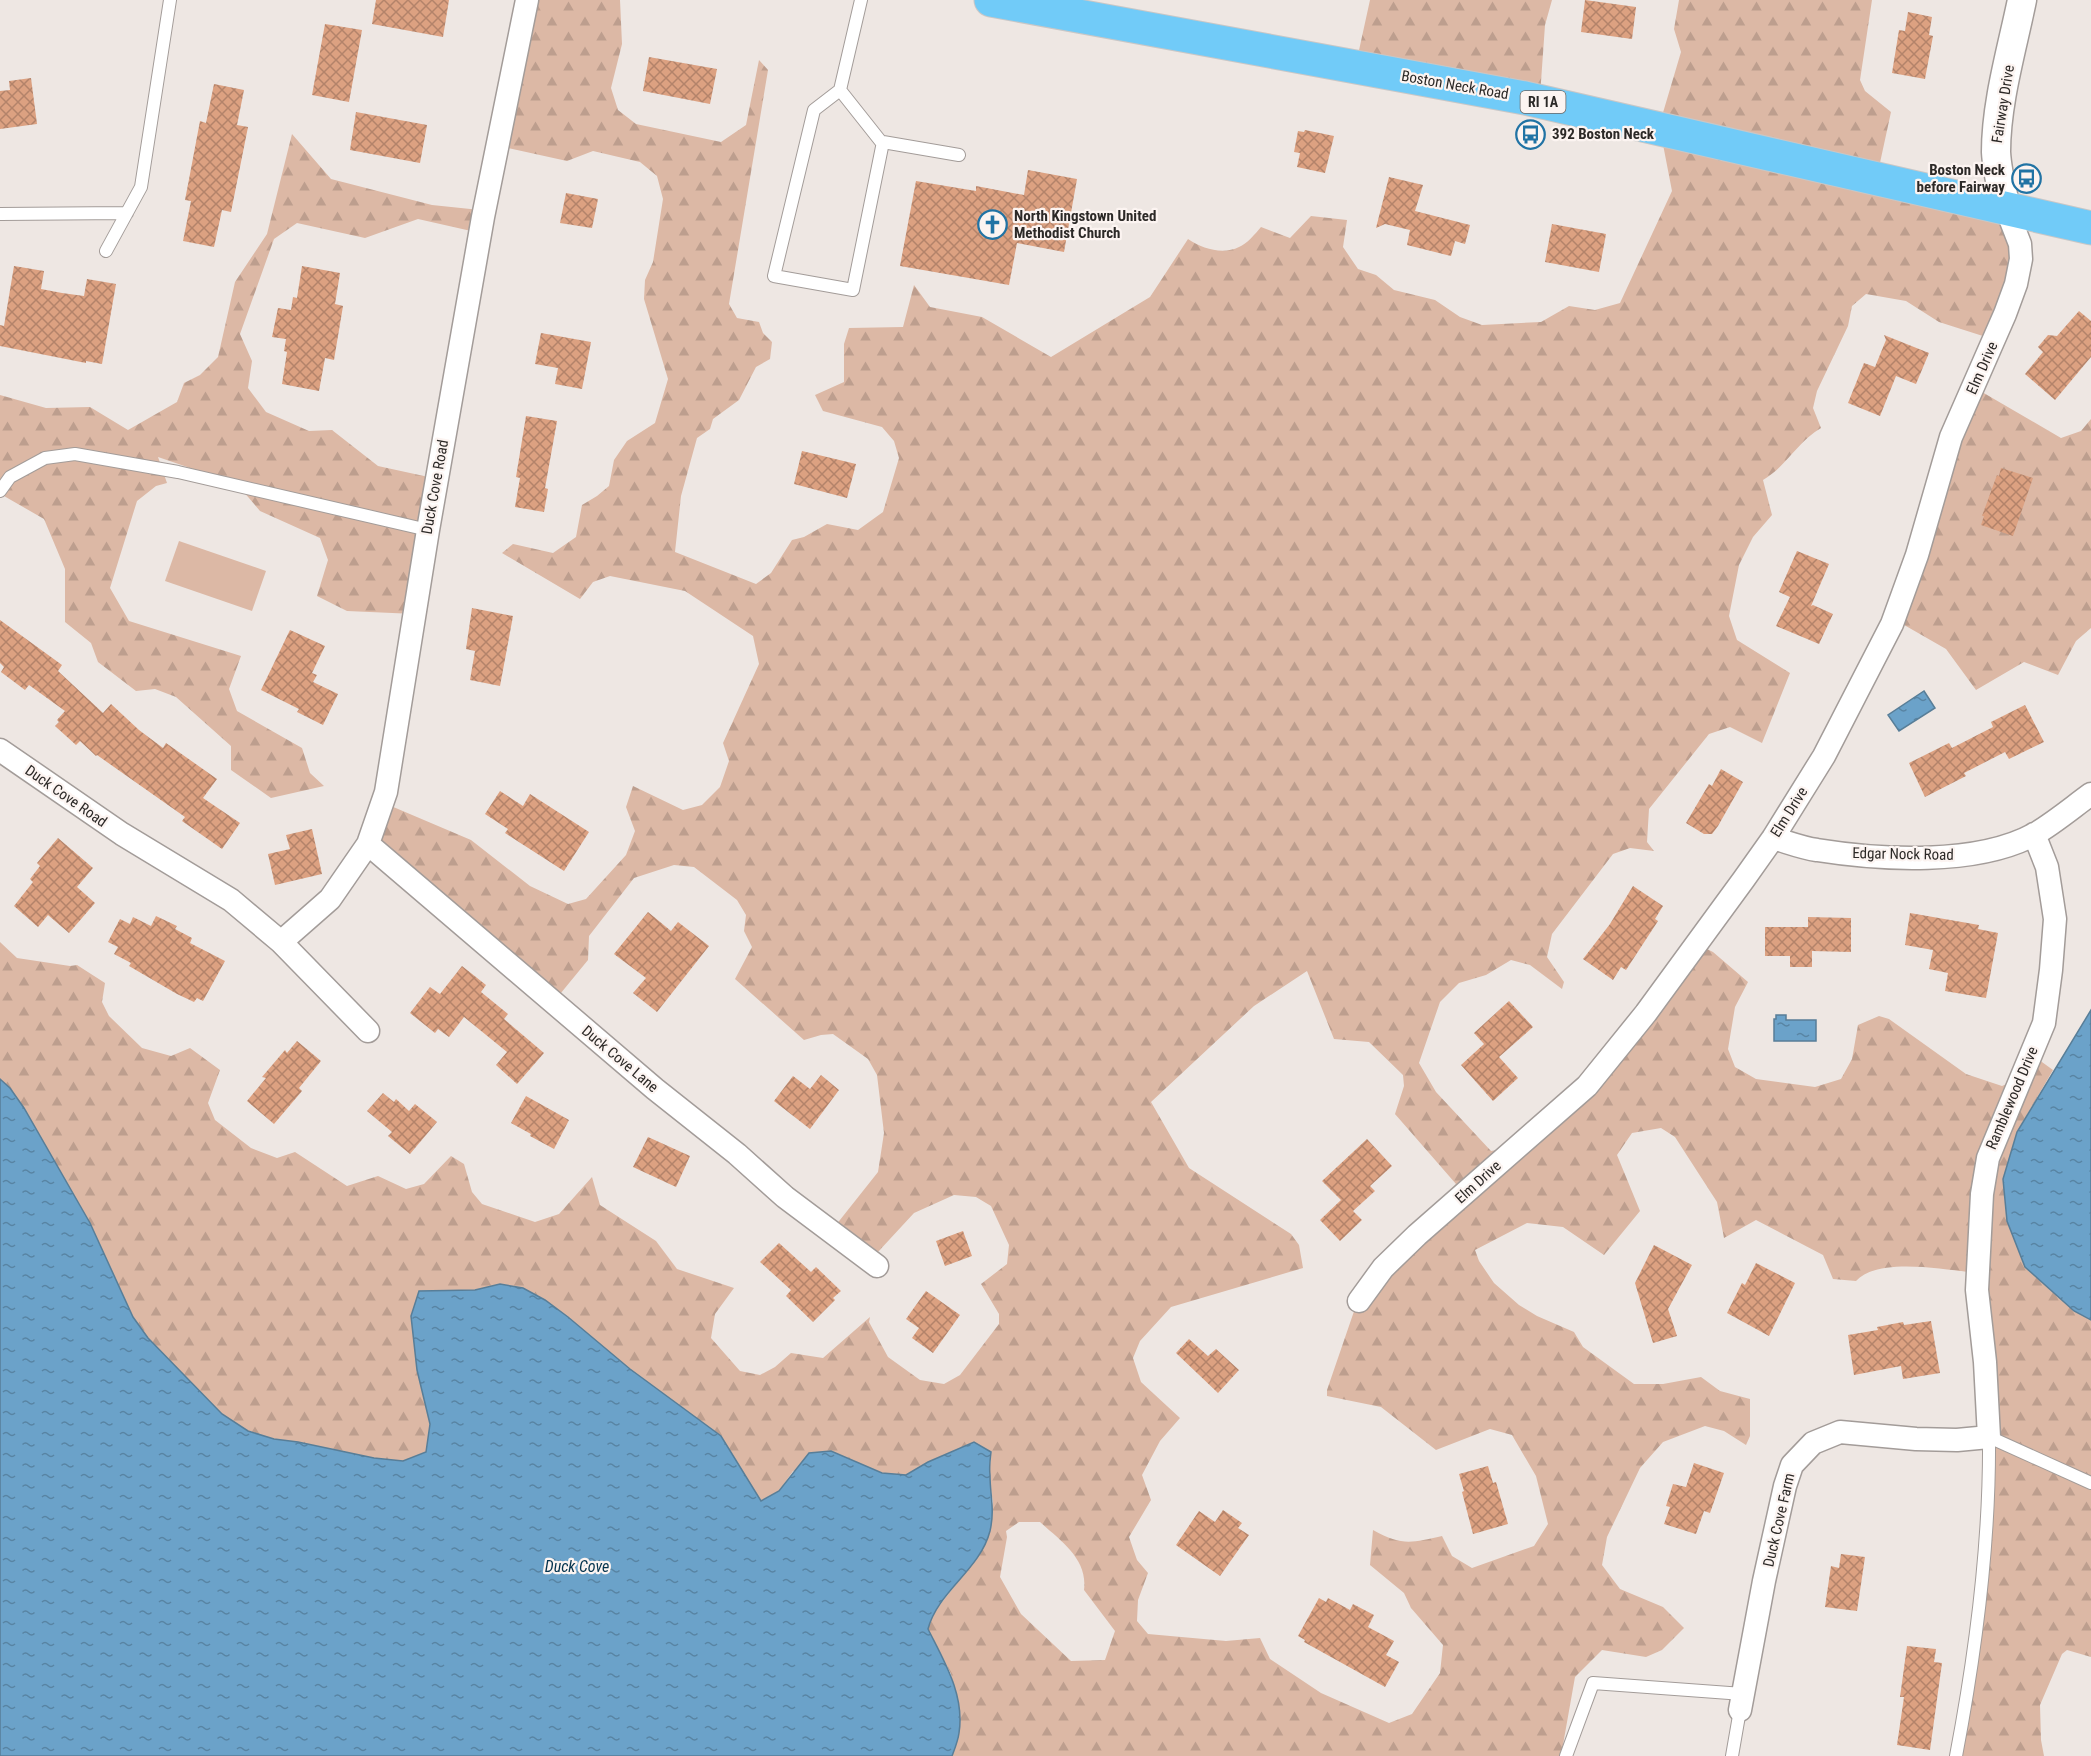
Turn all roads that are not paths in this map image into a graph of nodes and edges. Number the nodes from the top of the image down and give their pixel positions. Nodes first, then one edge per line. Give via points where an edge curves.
1 (170, 0) edge
2 (527, 0) edge
3 (861, 0) edge
4 (991, 0) edge
5 (2022, 0) edge
6 (840, 90) junction
7 (882, 143) junction
8 (959, 155) dead end
9 (2006, 208) junction
10 (127, 213) junction
11 (0, 214) edge
12 (2091, 228) edge
13 (106, 251) dead end
14 (0, 491) edge
15 (428, 530) junction
16 (0, 750) edge
17 (2091, 794) edge
18 (2034, 834) junction
19 (1773, 838) junction
20 (368, 844) junction
21 (281, 942) junction
22 (368, 1030) dead end
23 (877, 1266) dead end
24 (1359, 1301) dead end
25 (1989, 1437) junction
26 (2091, 1484) edge
27 (1741, 1702) junction
28 (1566, 1756) edge
29 (1732, 1756) edge
30 (1956, 1756) edge

1 - 10 lane via 141,187
2 - 15 street, Duck Cove Road via 483,217
3 - 6 lane
4 - 9 main road, Boston Neck Road / RI 1A via 1525,98
5 - 9 street, Fairway Drive via 1996,153
6 - 7 lane
6 - 7 lane via 814,110 774,276 853,290
7 - 8 lane
9 - 12 main road, Boston Neck Road / RI 1A
9 - 19 street, Elm Drive via 2020,244 2016,284 1951,437 1917,555 1892,624 1824,756
10 - 11 lane
10 - 13 lane
14 - 15 lane via 10,477 45,458 75,454 178,472
15 - 20 street, Duck Cove Road via 386,792
16 - 21 street, Duck Cove Road via 122,834 231,900
17 - 18 street, Edgar Nock Road
18 - 19 street, Edgar Nock Road via 1992,851 1936,857 1815,850
18 - 25 street, Ramblewood Drive via 2047,867 2055,919 2043,1023 1988,1158 1982,1194 1977,1290
19 - 24 street, Elm Drive via 1646,1013 1587,1086 1417,1235 1383,1268
20 - 21 street, Duck Cove Road via 330,899
20 - 23 street, Duck Cove Lane via 784,1197
21 - 22 street, Duck Cove Road
25 - 26 lane
25 - 27 street, Duck Cove Farm via 1916,1439 1840,1432 1813,1443 1792,1465
25 - 30 lane via 1983,1560 1969,1686
27 - 28 lane via 1593,1683
27 - 29 lane

